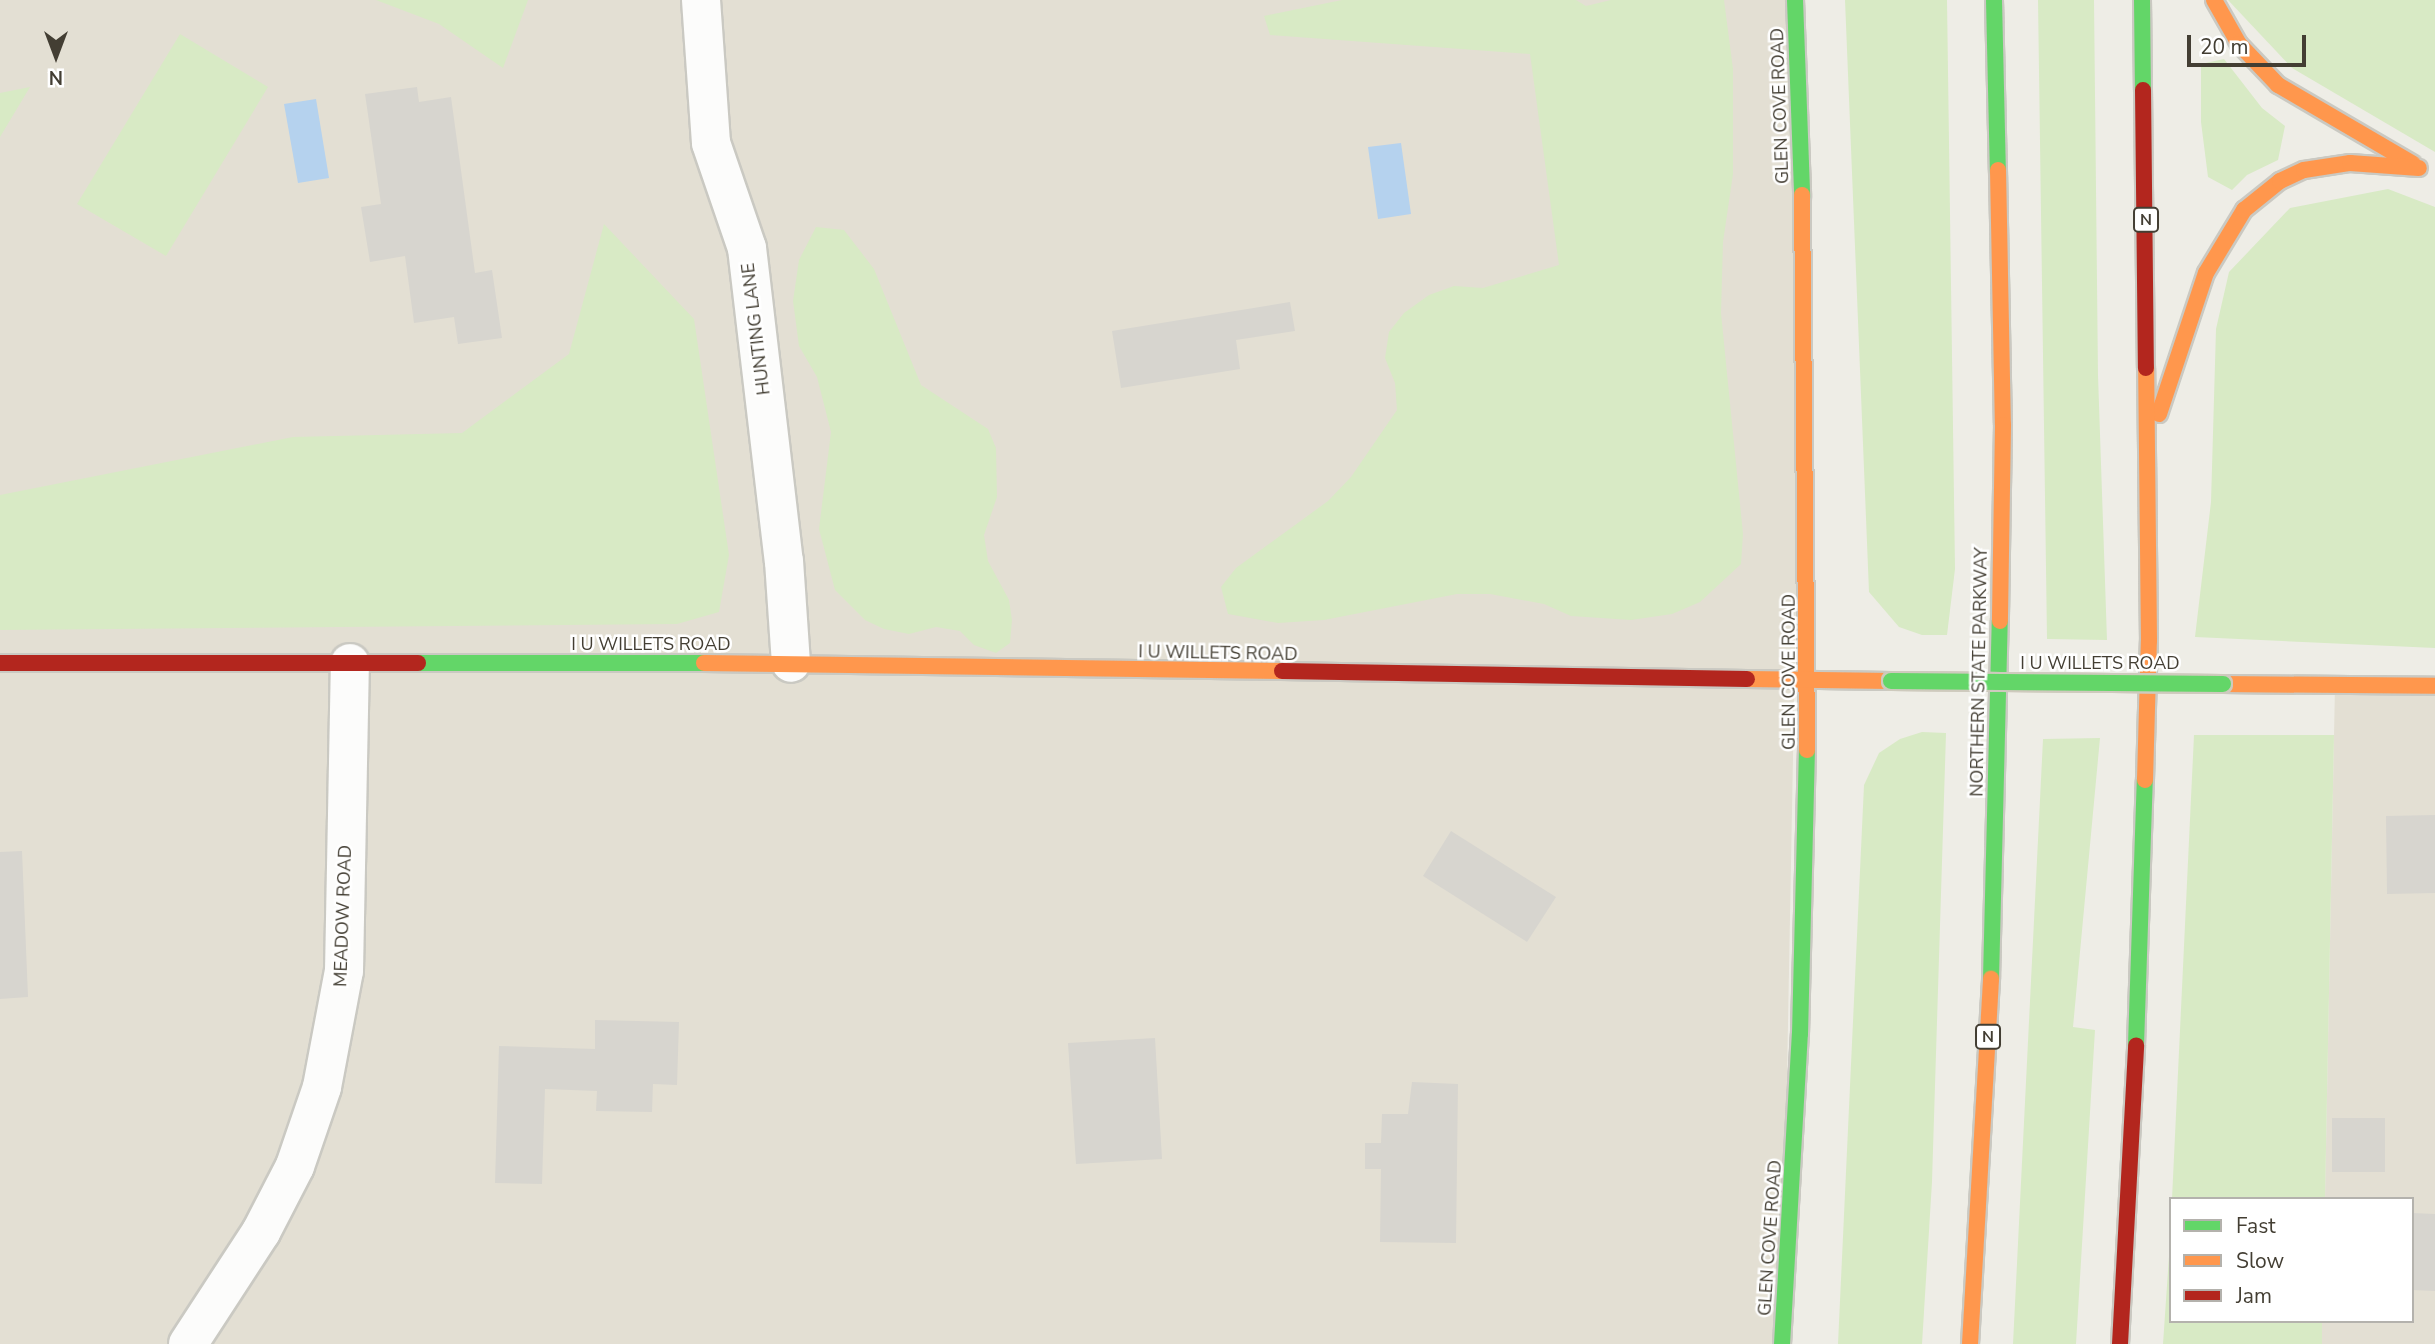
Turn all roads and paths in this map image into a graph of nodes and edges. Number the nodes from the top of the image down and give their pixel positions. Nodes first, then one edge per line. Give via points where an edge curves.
1 (701, 0) edge
2 (1794, 0) edge
3 (1994, 0) edge
4 (2142, 0) edge
5 (2214, 0) edge
6 (2419, 168) junction
7 (2435, 177) edge
8 (2150, 440) junction
9 (0, 663) edge
10 (350, 663) junction
11 (791, 663) junction
12 (1810, 680) junction
13 (2435, 686) edge
14 (188, 1344) edge
15 (1782, 1344) edge
16 (1969, 1344) edge
17 (2120, 1344) edge

1 - 11 street, HUNTING LANE via 711,143 747,248 784,561
2 - 12 main road, GLEN COVE ROAD via 1804,265
3 - 16 main road, NORTHERN STATE PARKWAY / N via 2003,425 1998,729 1993,963
4 - 8 main road, N
5 - 6 main road via 2239,44 2278,85
6 - 7 main road
6 - 8 main road via 2350,163 2304,170 2280,181 2244,209 2206,273
8 - 17 main road, N via 2147,732
9 - 10 main road, I U WILLETS ROAD
10 - 11 main road, I U WILLETS ROAD
10 - 14 street, MEADOW ROAD via 344,971 322,1087 295,1167 261,1232
11 - 12 main road, I U WILLETS ROAD
12 - 13 main road, I U WILLETS ROAD, bridge
12 - 15 main road, GLEN COVE ROAD via 1800,1034

